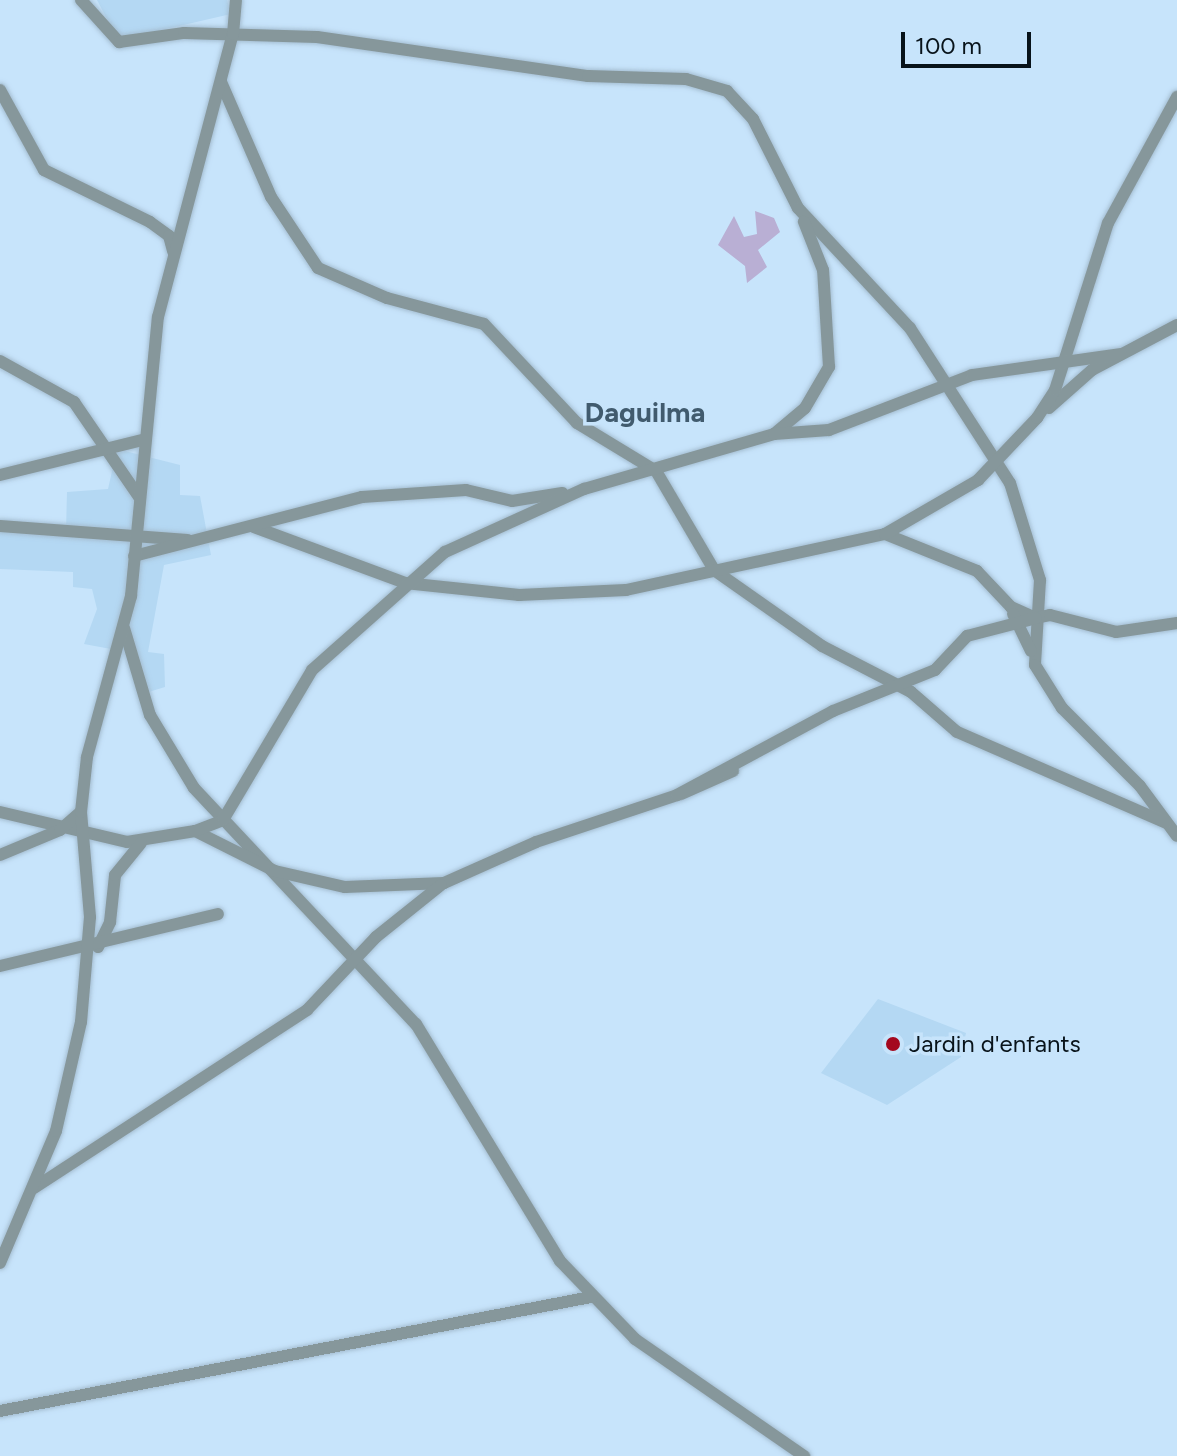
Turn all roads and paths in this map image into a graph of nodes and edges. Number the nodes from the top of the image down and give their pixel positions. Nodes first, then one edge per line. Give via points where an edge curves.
1 (81, 0) edge
2 (236, 0) edge
3 (233, 34) junction
4 (221, 81) junction
5 (0, 90) edge
6 (1177, 97) edge
7 (798, 208) junction
8 (173, 251) junction
9 (1177, 325) edge
10 (1121, 354) junction
11 (1065, 356) junction
12 (0, 361) edge
13 (948, 387) junction
14 (1037, 418) junction
15 (774, 434) junction
16 (143, 440) junction
17 (107, 449) junction
18 (996, 465) junction
19 (656, 471) junction
20 (0, 475) edge
21 (584, 489) junction
22 (139, 497) junction
23 (0, 526) edge
24 (254, 527) junction
25 (885, 534) junction
26 (136, 535) junction
27 (198, 541) junction
28 (134, 556) junction
29 (714, 570) junction
30 (405, 583) junction
31 (1005, 601) junction
32 (1036, 618) junction
33 (1016, 620) junction
34 (123, 623) junction
35 (1177, 623) edge
36 (1034, 656) junction
37 (899, 685) junction
38 (0, 812) edge
39 (81, 812) junction
40 (223, 820) junction
41 (1169, 824) junction
42 (60, 830) junction
43 (195, 831) junction
44 (82, 834) junction
45 (1177, 836) edge
46 (141, 843) junction
47 (0, 855) edge
48 (275, 871) junction
49 (444, 883) junction
50 (218, 914) dead end
51 (94, 944) junction
52 (359, 961) junction
53 (0, 966) edge
54 (32, 1189) junction
55 (0, 1263) edge
56 (591, 1297) junction
57 (0, 1411) edge
58 (804, 1456) edge

1 - 3 street via 119,42
2 - 3 street
3 - 4 street
3 - 7 street via 331,38 588,76 709,84 753,119
4 - 8 street
4 - 19 street via 271,197 318,268 387,298 484,324 577,423
5 - 8 street via 44,170 150,222 169,236
6 - 11 street via 1108,223
7 - 13 street via 910,328
7 - 15 street via 823,270 831,352 805,408
8 - 16 street via 145,389
9 - 10 street
10 - 11 street
10 - 14 street
11 - 13 street via 972,375
11 - 14 street
12 - 17 street via 74,402
13 - 15 street via 829,430
13 - 18 street
14 - 18 street
15 - 19 street
16 - 17 street
16 - 22 street
17 - 20 street
17 - 22 street
18 - 25 street
18 - 32 street via 1034,553
19 - 21 street
19 - 29 street
21 - 24 street via 512,501 466,490 362,497
21 - 30 street via 445,552
22 - 26 street
23 - 26 street
24 - 27 street
24 - 30 street
25 - 29 street
25 - 31 street via 977,571
26 - 27 street
26 - 28 street
27 - 28 street
28 - 34 street
29 - 30 street via 626,590 519,595
29 - 37 street via 819,643
30 - 40 street via 312,670
31 - 32 street
31 - 33 street
32 - 33 street
32 - 35 street via 1050,615 1116,632
32 - 36 street
33 - 36 street
33 - 37 street via 967,636 935,670
34 - 39 street via 87,757
34 - 40 street via 150,715
36 - 41 street via 1062,708
37 - 41 street via 957,732
37 - 49 street via 833,711 742,765 677,795 536,842
38 - 42 street
39 - 42 street
39 - 44 street
40 - 43 street
40 - 48 street
41 - 45 street
42 - 44 street
42 - 47 street
43 - 46 street
43 - 48 street
44 - 46 street
44 - 51 street
46 - 51 street via 115,875
48 - 49 street via 345,887
48 - 52 street
49 - 52 street via 376,937
50 - 51 street
51 - 53 street
51 - 54 street via 69,1080
52 - 54 street via 307,1010
52 - 56 street via 424,1036 560,1261
54 - 55 street
56 - 57 street
56 - 58 street via 635,1339

